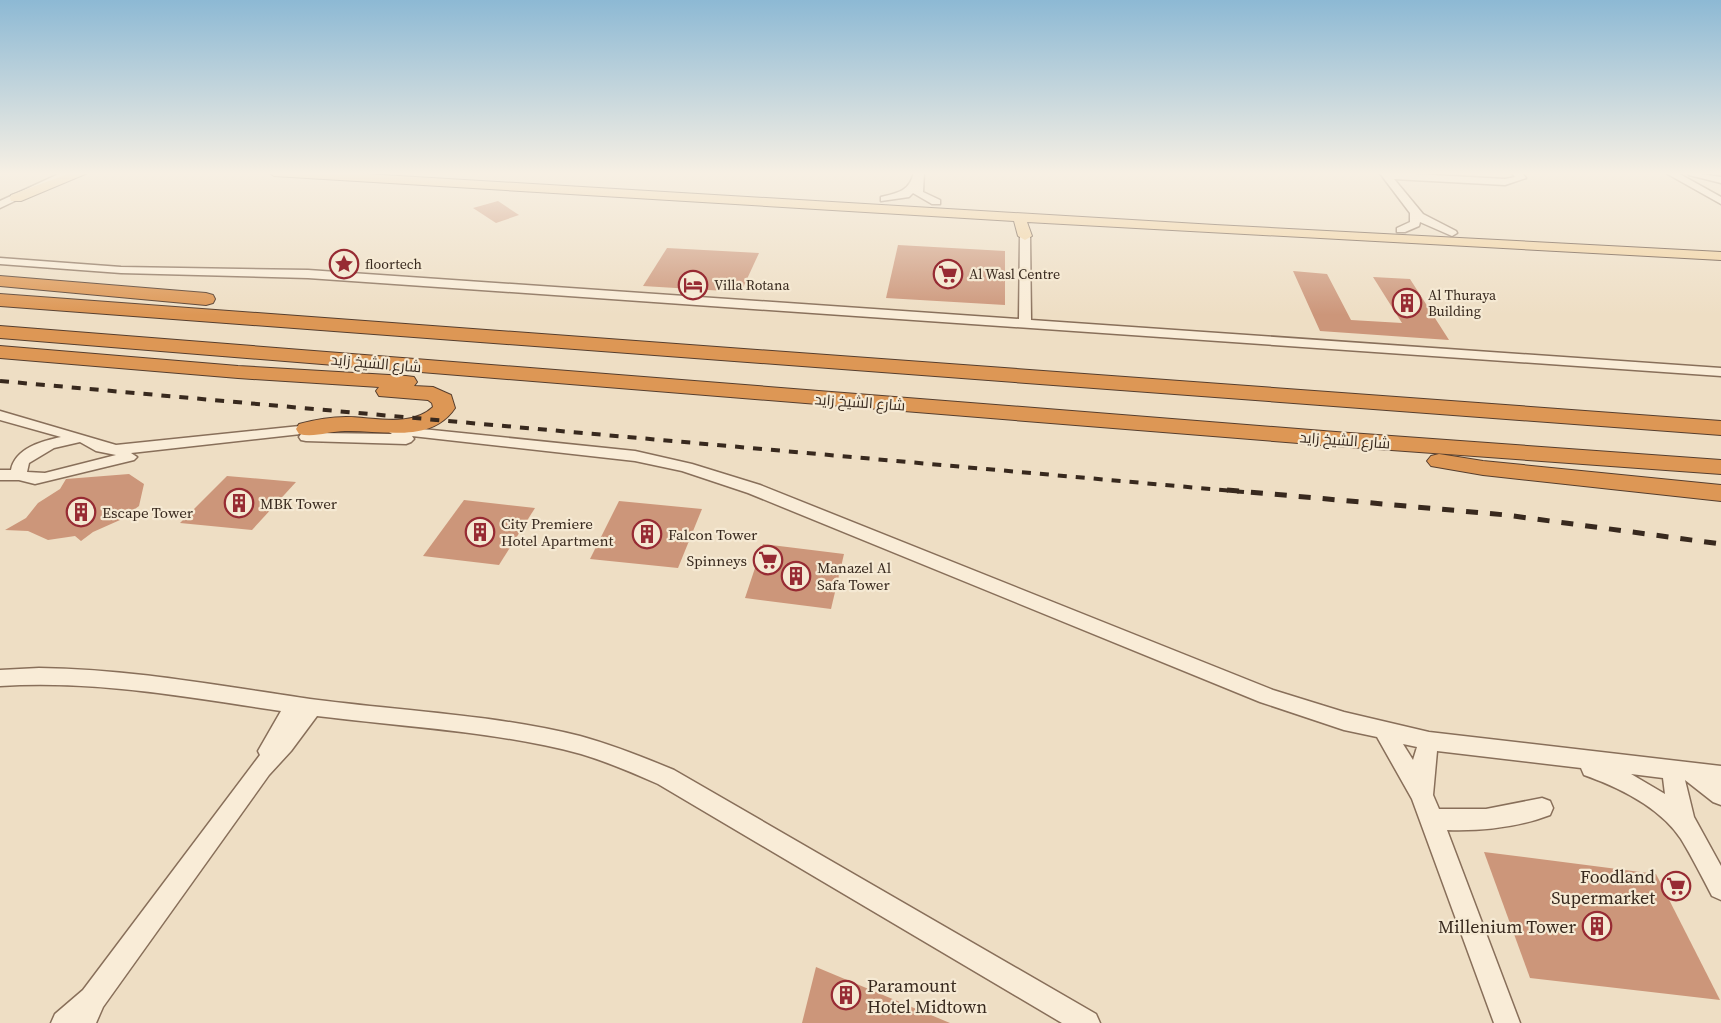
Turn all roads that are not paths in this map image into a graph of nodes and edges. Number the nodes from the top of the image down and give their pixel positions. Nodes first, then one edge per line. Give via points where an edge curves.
1 (1020, 220) edge
2 (1045, 220) edge
3 (1070, 220) edge
4 (1235, 220) edge
5 (1415, 220) edge
6 (1422, 220) edge
7 (1401, 230) junction
8 (1452, 233) junction
9 (1025, 236) junction
10 (1721, 246) edge
11 (1721, 254) edge
12 (0, 261) edge
13 (0, 281) edge
14 (0, 300) edge
15 (1025, 324) junction
16 (338, 326) junction
17 (0, 332) edge
18 (0, 352) edge
19 (238, 372) junction
20 (1721, 372) edge
21 (516, 375) junction
22 (0, 415) edge
23 (36, 425) junction
24 (307, 429) junction
25 (1721, 429) edge
26 (1336, 439) junction
27 (88, 442) junction
28 (566, 449) junction
29 (32, 453) junction
30 (0, 466) edge
31 (1721, 466) edge
32 (71, 471) junction
33 (0, 475) edge
34 (19, 475) junction
35 (1721, 493) edge
36 (0, 678) edge
37 (304, 706) junction
38 (1384, 731) junction
39 (1429, 741) junction
40 (1562, 758) junction
41 (1684, 771) junction
42 (1721, 775) edge
43 (1422, 795) junction
44 (1721, 795) edge
45 (1542, 808) dead end
46 (1430, 819) junction
47 (1688, 830) junction
48 (1721, 888) edge
49 (93, 998) junction
50 (64, 1023) edge
51 (83, 1023) edge
52 (1088, 1023) edge
53 (1507, 1023) edge

1 - 9 main road
2 - 9 main road via 1031,224
3 - 11 main road
4 - 7 main road
5 - 7 street via 1415,224
6 - 8 street
7 - 8 main road
8 - 10 main road
9 - 15 street
12 - 15 street via 122,270 308,274
13 - 16 highway via 227,301
14 - 16 highway
15 - 20 street
16 - 25 highway
17 - 21 highway, شارع الشيخ زايد
18 - 19 highway
19 - 21 highway via 450,384
19 - 24 highway via 329,387 433,394 444,403 436,417 412,425 347,424
21 - 26 highway, شارع الشيخ زايد
22 - 23 street
23 - 27 street
23 - 29 street via 41,436
24 - 27 street via 126,449 108,449
24 - 28 street via 388,429
26 - 31 highway, شارع الشيخ زايد
26 - 35 highway via 1483,468
27 - 29 street via 60,441
27 - 32 street via 90,458
28 - 32 street via 374,437 306,437 196,447 108,460
28 - 38 street via 652,460 735,482 1257,692
29 - 30 street
29 - 34 street via 20,464
32 - 34 street via 35,479
33 - 34 street
36 - 37 street via 63,674 112,677
37 - 49 street via 283,745 261,768
37 - 52 street via 555,738 632,761 666,777
38 - 39 street
38 - 43 street
39 - 40 street
39 - 43 street
40 - 41 street
40 - 47 street via 1629,782 1661,803
41 - 42 street
41 - 44 street
41 - 47 street via 1673,789
43 - 46 street
45 - 46 street via 1502,819
46 - 53 street
47 - 48 street
49 - 50 street
49 - 51 street

